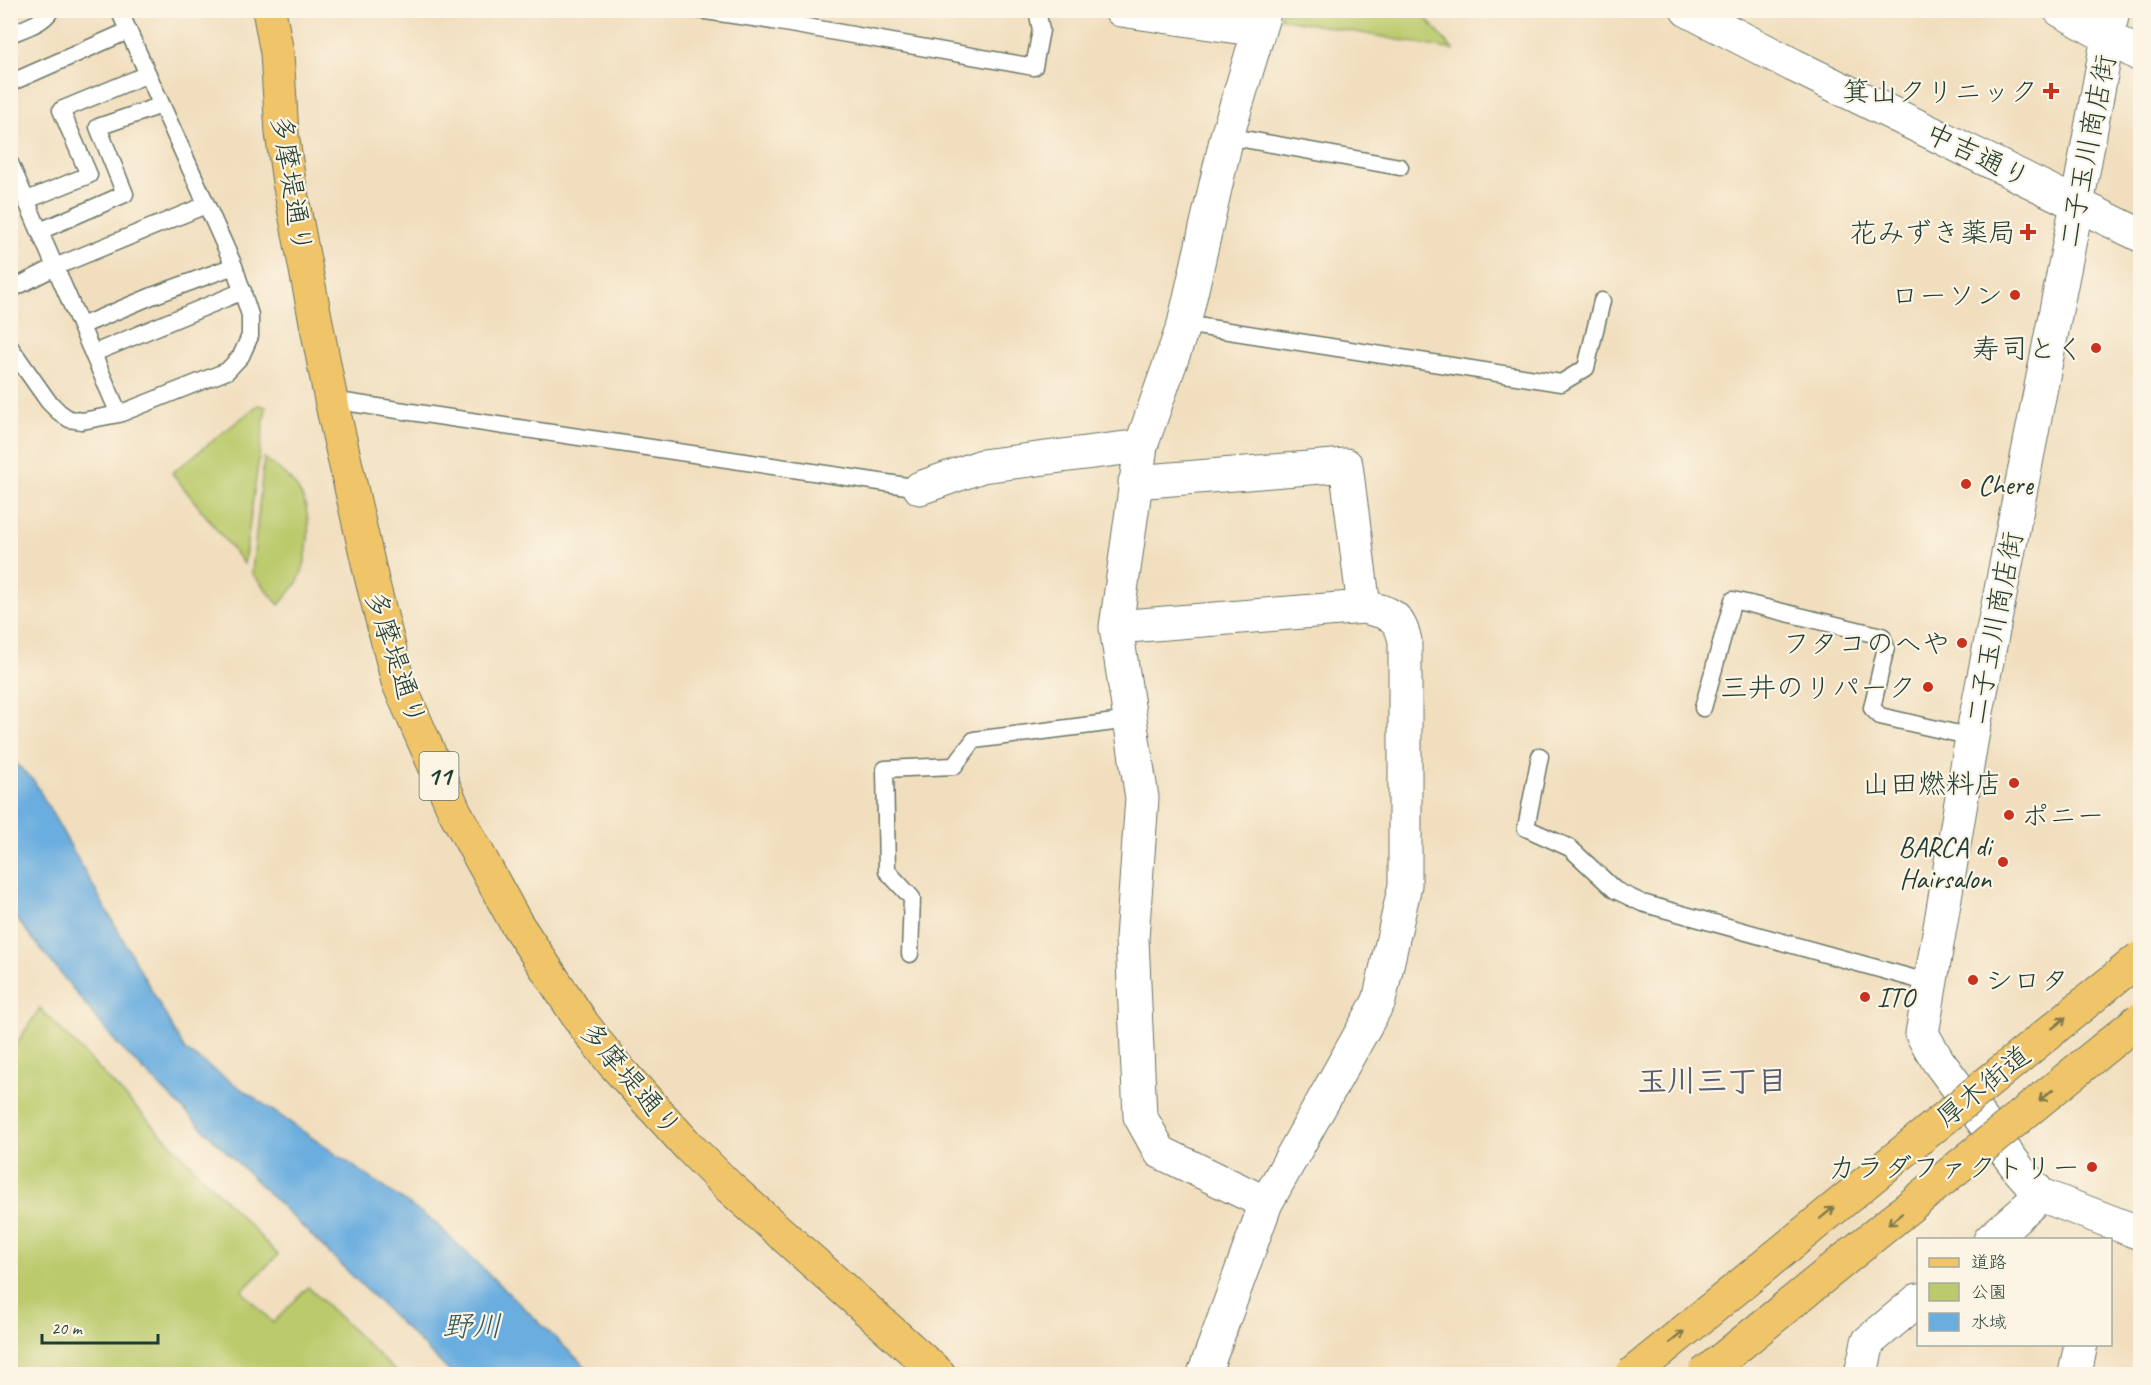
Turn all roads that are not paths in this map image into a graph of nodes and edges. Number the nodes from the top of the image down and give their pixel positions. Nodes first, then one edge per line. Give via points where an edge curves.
1 (51, 10) edge
2 (119, 10) edge
3 (269, 10) edge
4 (699, 10) edge
5 (1037, 10) edge
6 (1121, 10) edge
7 (1687, 10) edge
8 (2060, 10) edge
9 (1262, 20) edge
10 (2111, 24) edge
11 (128, 32) junction
12 (10, 34) edge
13 (2140, 55) edge
14 (148, 74) junction
15 (10, 82) edge
16 (162, 105) junction
17 (1227, 136) junction
18 (10, 162) edge
19 (1400, 167) dead end
20 (27, 200) junction
21 (2077, 204) junction
22 (206, 205) junction
23 (40, 231) junction
24 (2140, 235) edge
25 (55, 267) junction
26 (234, 267) junction
27 (10, 290) edge
28 (243, 291) junction
29 (1602, 301) dead end
30 (1184, 324) junction
31 (81, 326) junction
32 (10, 348) edge
33 (94, 353) junction
34 (331, 400) junction
35 (119, 414) junction
36 (1141, 446) junction
37 (1136, 482) junction
38 (920, 488) joint
39 (1364, 607) junction
40 (1116, 627) junction
41 (1703, 708) dead end
42 (1130, 720) junction
43 (1972, 736) junction
44 (1540, 756) dead end
45 (910, 954) dead end
46 (2140, 958) edge
47 (1930, 983) junction
48 (2140, 1018) edge
49 (2042, 1195) junction
50 (1266, 1203) junction
51 (2101, 1229) edge
52 (2140, 1233) edge
53 (1991, 1238) edge
54 (1917, 1301) edge
55 (2081, 1346) edge
56 (939, 1374) edge
57 (1204, 1374) edge
58 (1632, 1374) edge
59 (1704, 1374) edge
60 (1861, 1374) edge
61 (2075, 1374) edge

1 - 12 lane via 38,22
2 - 11 lane
3 - 34 main road, 多摩堤通り / 11 via 289,182
4 - 5 lane via 1034,68 1041,30
6 - 9 street
7 - 21 street, 中吉通り
8 - 10 street
9 - 17 street
10 - 13 street
10 - 21 street, 二子玉川商店街
11 - 14 lane
11 - 15 lane
14 - 16 lane
14 - 20 lane via 61,110 89,175
16 - 22 lane
16 - 23 lane via 98,127 125,194
17 - 19 lane
17 - 30 street
18 - 20 lane
20 - 23 lane
21 - 24 street, 中吉通り
21 - 43 street, 二子玉川商店街
22 - 25 lane
22 - 26 lane
23 - 25 lane
25 - 27 lane
25 - 31 lane
26 - 28 lane
26 - 31 lane
28 - 33 lane
28 - 35 lane via 250,315 250,336 242,356 227,371
29 - 30 lane via 1586,368 1561,383
30 - 36 street
31 - 33 lane
32 - 35 lane via 48,401 64,416 82,421
33 - 35 lane
34 - 38 lane
34 - 56 main road, 多摩堤通り / 11 via 398,682 455,812 516,923 612,1062 689,1148
36 - 37 street
36 - 38 street via 982,466
37 - 39 street via 1346,465
37 - 40 street
39 - 40 street
39 - 50 street via 1389,613 1401,625 1405,641 1405,885 1379,1001
40 - 42 street
41 - 43 lane via 1733,600 1882,636 1886,647 1872,708 1880,716
42 - 45 lane via 974,740 954,766 885,769 887,871 912,898
42 - 50 street via 1142,798 1132,939 1140,1116 1160,1152
43 - 47 street, 二子玉川商店街
44 - 47 lane via 1526,828 1570,848 1615,890 1642,903
58 -> 46 main road, 厚木街道, bridge
47 - 49 street, 二子玉川商店街 via 1922,1034 1944,1071
48 -> 59 main road, 厚木街道, bridge
49 - 51 street
49 - 53 street
50 - 57 street
51 - 52 street
54 - 60 street via 1868,1342
55 - 61 street

